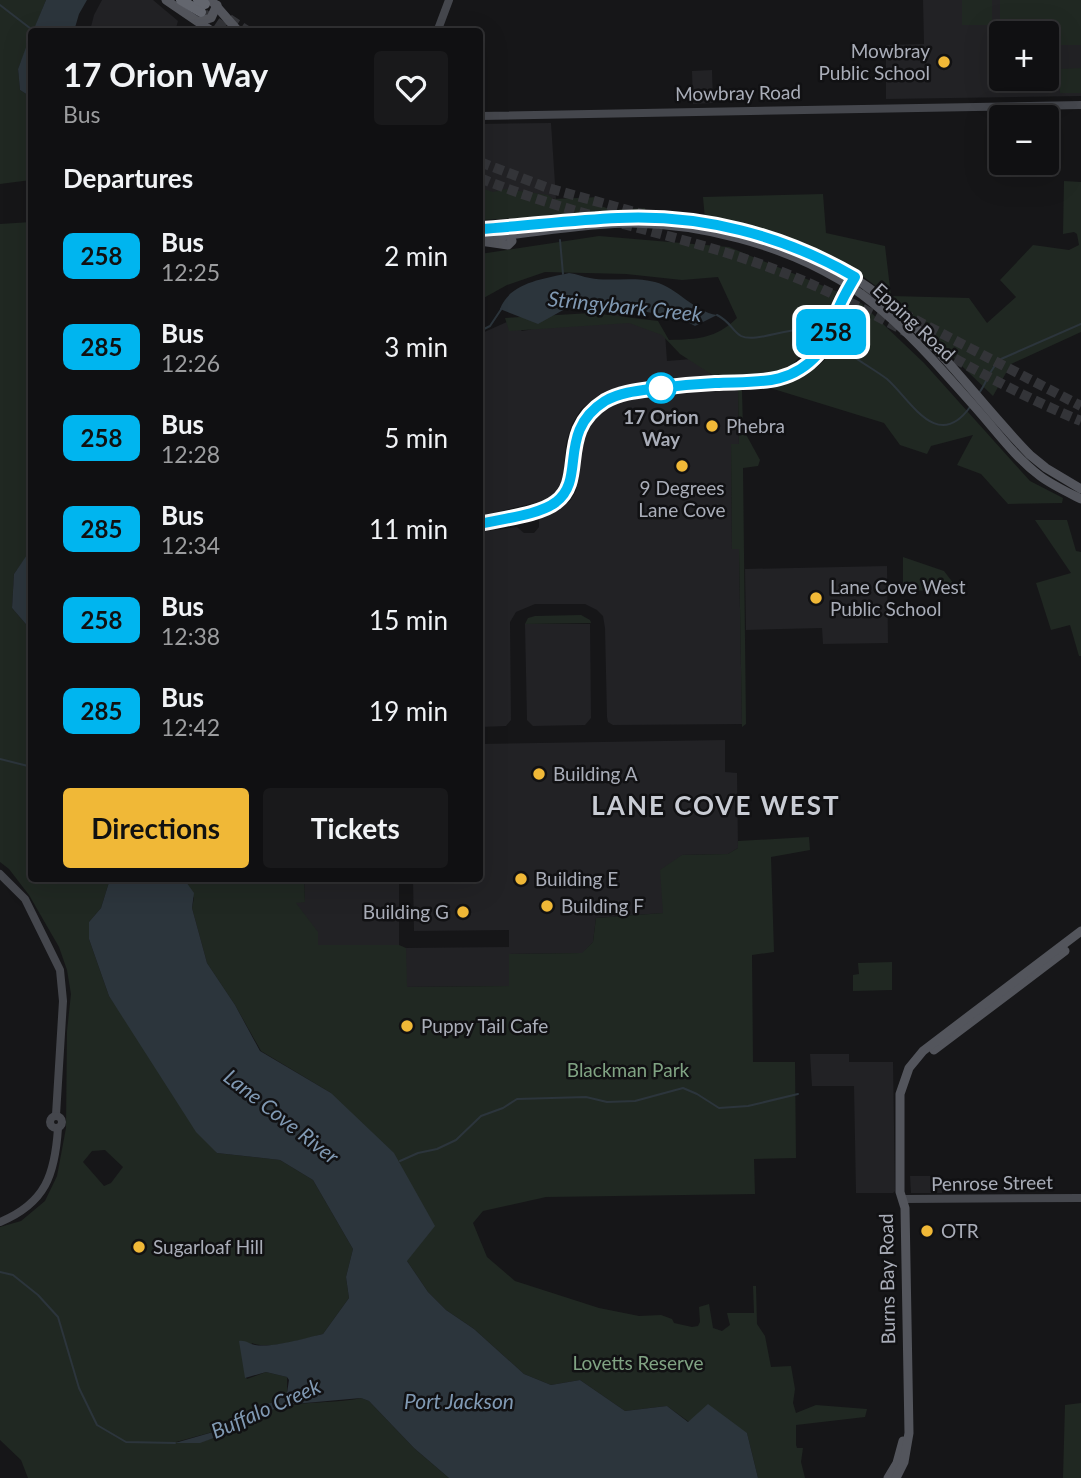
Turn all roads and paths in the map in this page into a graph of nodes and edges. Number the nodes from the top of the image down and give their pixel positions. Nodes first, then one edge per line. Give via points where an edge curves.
1 (166, 0) edge
2 (181, 0) edge
3 (449, 0) edge
4 (208, 6) edge
5 (212, 28) edge
6 (229, 28) tunnel mouth
7 (234, 28) tunnel mouth
8 (438, 28) edge
9 (1081, 105) edge
10 (483, 116) edge
11 (483, 229) edge
12 (509, 231) junction
13 (483, 241) edge
14 (858, 280) junction
15 (852, 289) junction
16 (961, 384) junction
17 (1079, 494) edge
18 (0, 874) edge
19 (1081, 931) edge
20 (1081, 938) edge
21 (995, 1001) junction
22 (1081, 1198) edge
23 (904, 1199) junction
24 (0, 1220) edge
25 (906, 1359) junction
26 (888, 1478) edge
27 (898, 1478) edge

1 - 4 main road
2 - 4 highway
3 - 8 main road
4 - 5 main road
4 - 6 main road
4 - 7 main road
9 - 10 main road, Mowbray Road
11 - 12 main road, Epping Road
12 - 13 main road via 512,241 508,246
12 - 14 main road, Epping Road via 620,218 705,223 778,241
12 - 15 main road, Epping Road via 631,223 695,229 778,252
14 - 15 main road
14 - 16 main road, Epping Road via 911,323
15 - 16 main road, Epping Road
16 - 17 main road, Epping Road via 1030,455
16 - 17 main road, Epping Road via 994,429 1039,475
18 - 24 main road via 25,900 60,970 63,1000 56,1115 62,1121 55,1128 56,1159 43,1191 28,1207
19 - 21 main road
20 - 21 main road
21 - 23 main road, Burns Bay Road via 923,1051 905,1077 900,1105 900,1192
22 - 23 main road, Penrose Street
23 - 25 main road, Burns Bay Road
25 - 26 main road, Burns Bay Road via 902,1444
25 - 27 main road, Burns Bay Road via 909,1433

